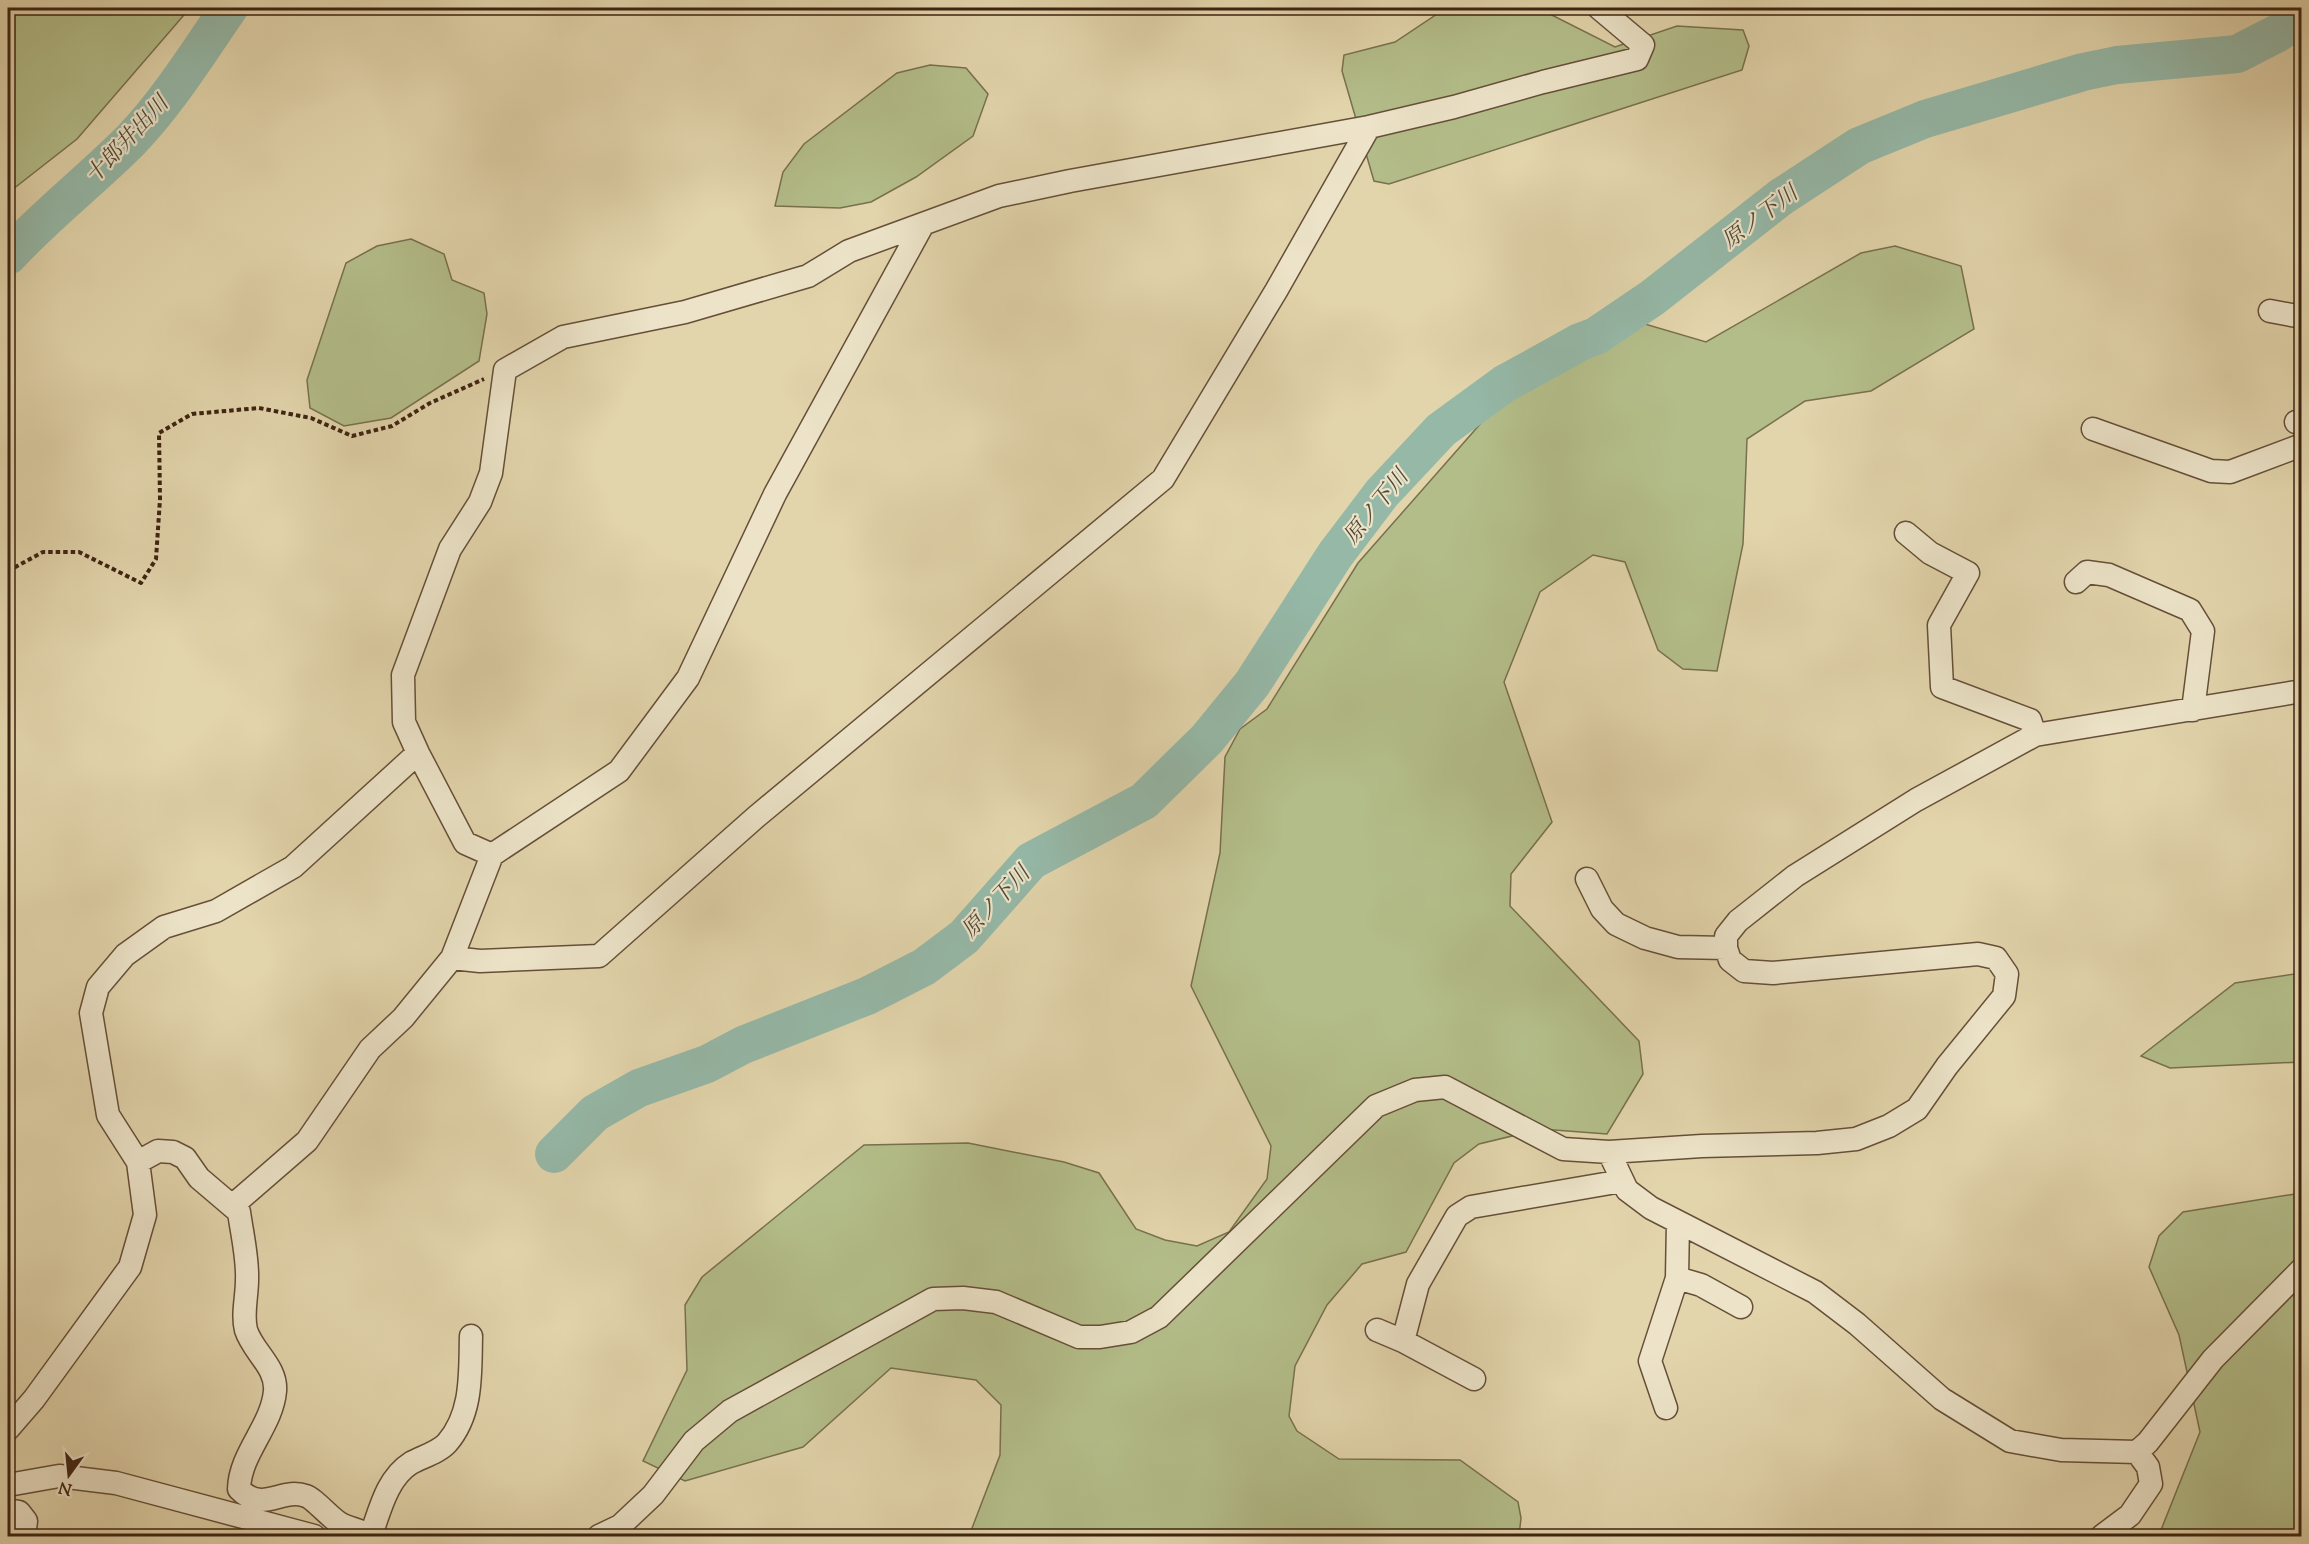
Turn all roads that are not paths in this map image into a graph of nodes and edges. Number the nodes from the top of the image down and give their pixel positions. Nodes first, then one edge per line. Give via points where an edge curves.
1 (1599, 8) edge
2 (1369, 127) junction
3 (922, 226) junction
4 (2270, 311) dead end
5 (2301, 317) edge
6 (2093, 429) dead end
7 (2301, 445) edge
8 (1906, 533) dead end
9 (2076, 582) dead end
10 (2301, 691) edge
11 (2193, 710) junction
12 (2035, 735) junction
13 (418, 753) junction
14 (492, 855) junction
15 (1587, 879) dead end
16 (1726, 948) junction
17 (452, 958) junction
18 (1609, 1152) junction
19 (138, 1162) junction
20 (1622, 1181) junction
21 (232, 1206) junction
22 (1678, 1222) junction
23 (2301, 1269) edge
24 (1677, 1278) junction
25 (1741, 1307) dead end
26 (1377, 1330) dead end
27 (471, 1336) dead end
28 (1403, 1341) junction
29 (1474, 1379) dead end
30 (1666, 1408) dead end
31 (8, 1428) edge
32 (2136, 1452) junction
33 (8, 1485) edge
34 (8, 1510) edge
35 (24, 1536) edge
36 (314, 1536) edge
37 (373, 1536) edge
38 (599, 1536) edge
39 (2102, 1536) edge

1 - 2 street via 1643,45 1637,59
2 - 3 street via 999,196
2 - 17 street via 1163,479 756,817 599,956 480,961
3 - 13 street via 849,251 808,276 685,312 563,337 505,370 491,473 480,502 450,549 403,675 404,722
3 - 14 street via 775,495 688,678 619,771
4 - 5 street
6 - 7 street via 2211,471 2230,472
8 - 12 street via 1930,554 1968,573 1939,625 1942,687 2030,720
9 - 11 street via 2087,572 2109,575 2190,610 2203,631
10 - 11 street
11 - 12 street
12 - 16 street via 1916,800 1795,876 1738,921 1726,936
13 - 14 street via 465,843
13 - 19 street via 293,867 216,912 164,927 125,955 98,987 90,1013 108,1115
14 - 17 street
15 - 16 street via 1602,909 1616,924 1645,938 1678,947
16 - 18 street via 1730,960 1744,971 1773,973 1978,954 1996,957 2007,974 2004,996 1917,1108 1889,1126 1856,1139 1817,1143
17 - 21 street via 403,1018 370,1049 307,1141
18 - 20 street
18 - 38 street via 1563,1149 1445,1088 1415,1090 1376,1106 1159,1317 1131,1332 1079,1337 996,1302 933,1299 730,1411 694,1441 653,1495 620,1526
19 - 21 street via 158,1151 173,1152 185,1158 199,1178
19 - 31 street via 145,1215 130,1267 34,1399
20 - 22 street via 1627,1190 1651,1208
20 - 28 street via 1471,1207 1457,1216 1418,1284
21 - 37 street via 239,1212 247,1278 246,1331 274,1377 275,1391 240,1476 239,1489 256,1501 307,1496 340,1523
22 - 24 street
22 - 32 street via 1815,1292 1942,1399 2010,1441 2061,1450
23 - 32 street via 2213,1359
24 - 25 street via 1701,1285
24 - 30 street via 1650,1361
26 - 28 street
27 - 37 street via 470,1389 463,1417 446,1444 408,1465 389,1487
28 - 29 street
32 - 39 street via 2148,1467 2151,1484 2130,1515
33 - 36 street via 59,1476 116,1483
34 - 35 street via 19,1512 26,1521

